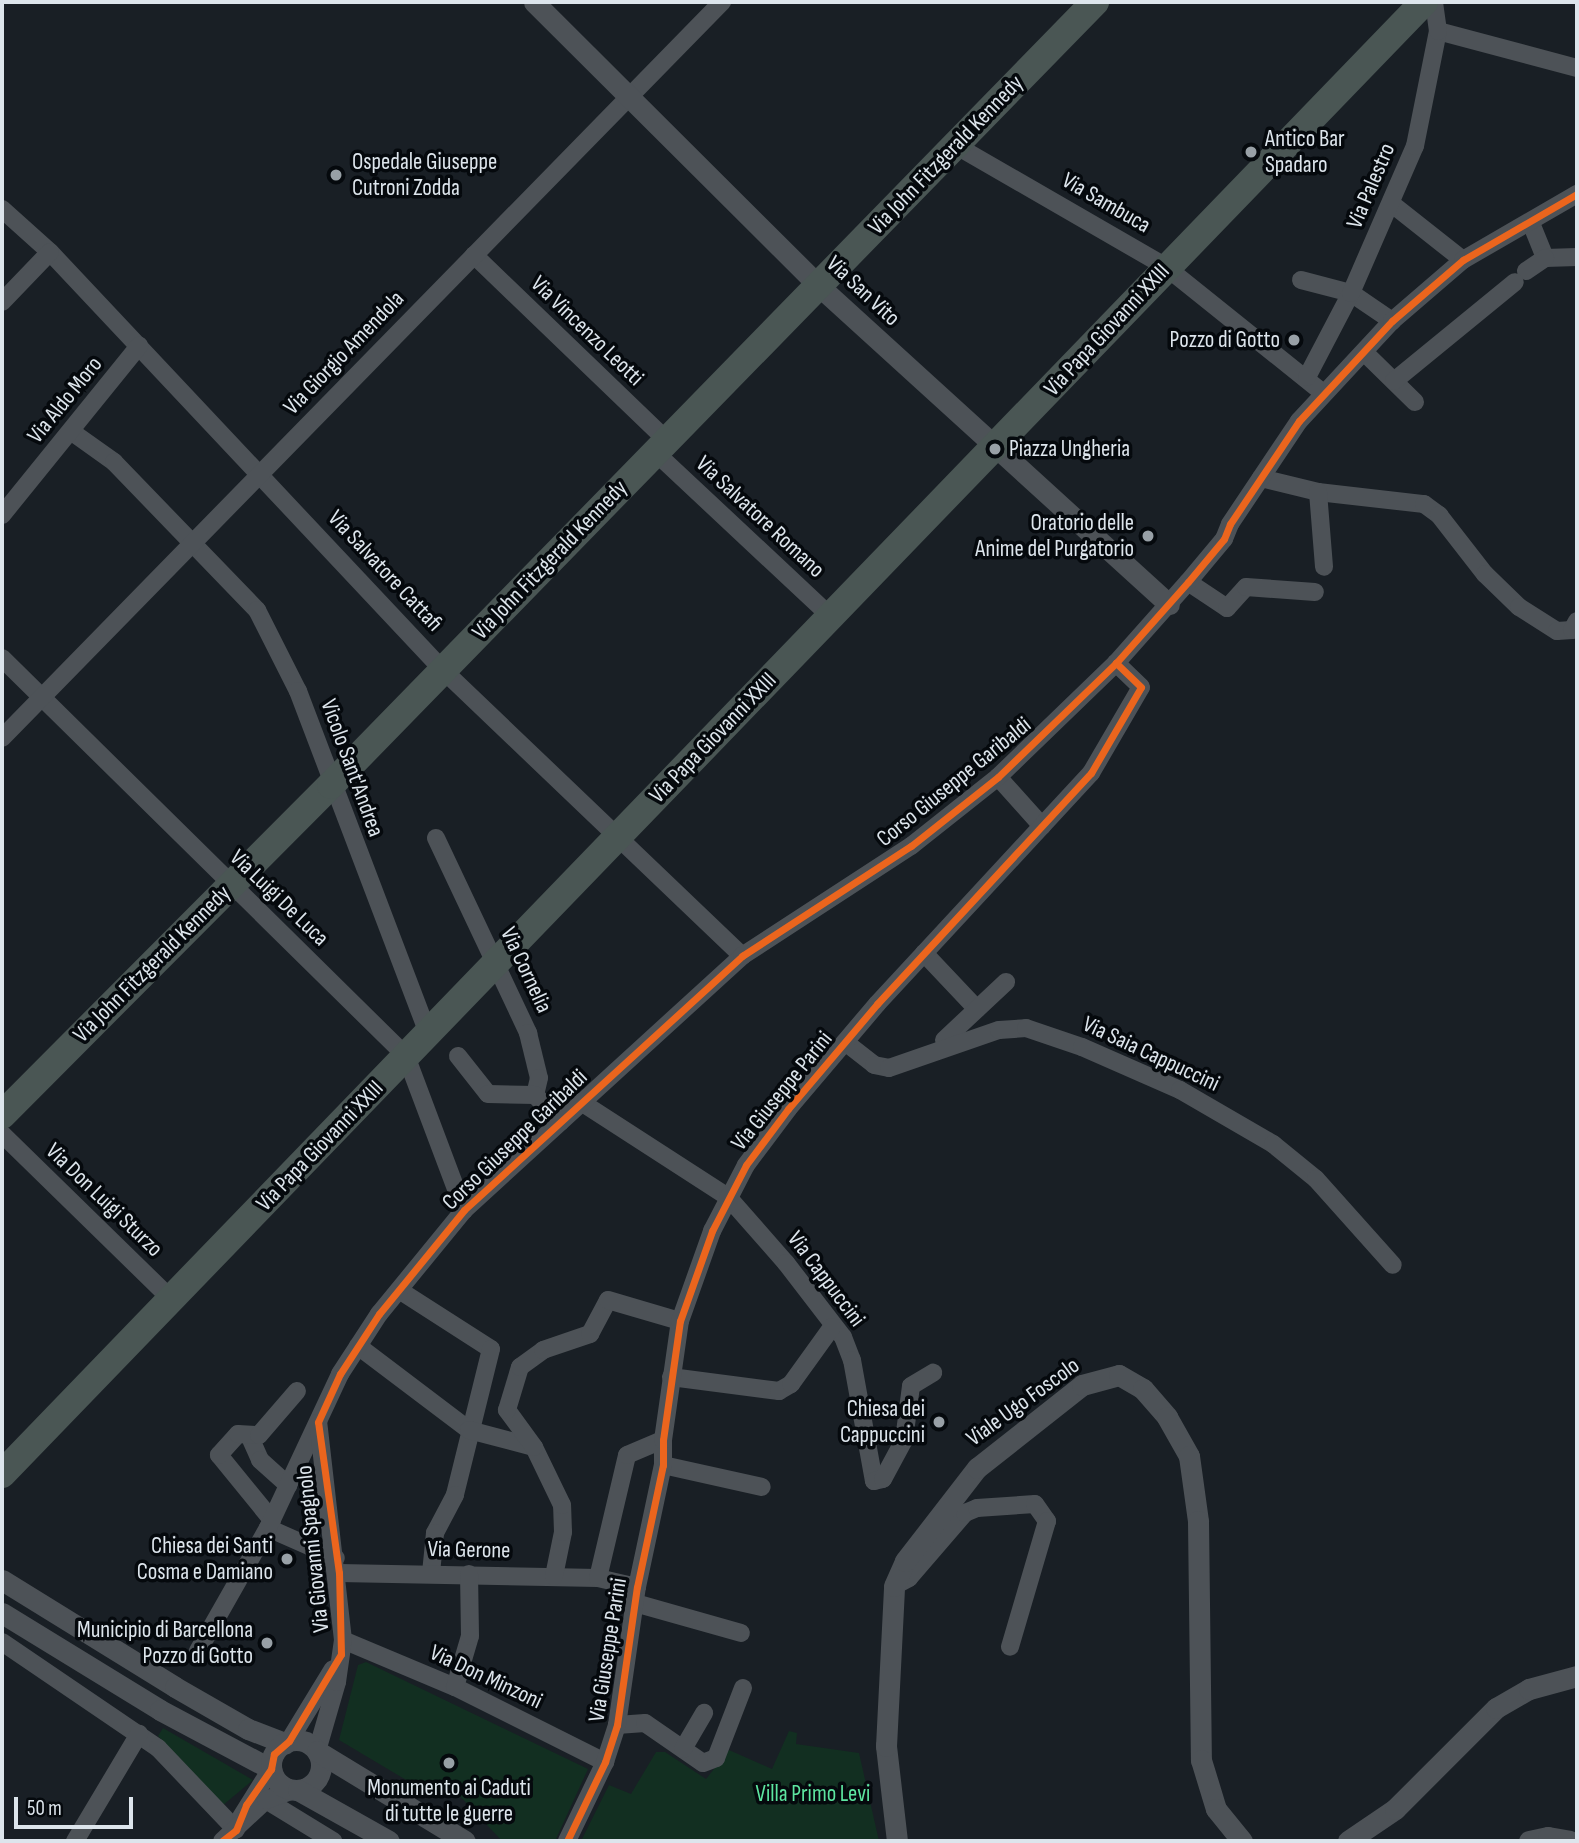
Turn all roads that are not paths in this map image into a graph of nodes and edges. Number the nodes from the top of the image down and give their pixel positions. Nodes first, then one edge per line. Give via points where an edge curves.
1 (534, 2) edge
2 (722, 2) edge
3 (1095, 2) edge
4 (1424, 2) edge
5 (1434, 2) edge
6 (1438, 31) junction
7 (1577, 68) edge
8 (630, 96) junction
9 (955, 145) junction
10 (1577, 194) edge
11 (1392, 204) junction
12 (2, 209) edge
13 (1531, 223) junction
14 (50, 252) junction
15 (474, 255) junction
16 (1577, 257) edge
17 (1545, 258) junction
18 (1463, 260) junction
19 (1166, 267) junction
20 (1301, 280) dead end
21 (819, 286) junction
22 (1350, 293) junction
23 (2, 302) edge
24 (1392, 321) junction
25 (139, 346) junction
26 (1365, 353) junction
27 (1307, 377) junction
28 (1394, 381) junction
29 (1323, 393) junction
30 (1415, 402) dead end
31 (72, 432) junction
32 (661, 447) junction
33 (995, 449) junction
34 (261, 472) junction
35 (1261, 478) junction
36 (1318, 492) junction
37 (2, 515) edge
38 (191, 543) junction
39 (1324, 567) dead end
40 (1188, 582) junction
41 (1314, 592) dead end
42 (1169, 604) junction
43 (831, 617) junction
44 (1577, 621) edge
45 (2, 658) edge
46 (1116, 663) junction
47 (443, 670) junction
48 (42, 697) junction
49 (2, 738) edge
50 (998, 777) junction
51 (331, 785) junction
52 (1042, 826) junction
53 (618, 835) junction
54 (436, 838) dead end
55 (230, 885) junction
56 (924, 953) junction
57 (742, 956) junction
58 (495, 963) junction
59 (1006, 982) dead end
60 (977, 1009) junction
61 (428, 1034) junction
62 (944, 1040) dead end
63 (845, 1042) junction
64 (406, 1056) junction
65 (458, 1056) dead end
66 (535, 1095) junction
67 (581, 1102) junction
68 (2, 1115) edge
69 (559, 1122) junction
70 (2, 1134) edge
71 (728, 1197) junction
72 (464, 1210) junction
73 (1393, 1265) dead end
74 (399, 1290) junction
75 (172, 1300) junction
76 (680, 1321) junction
77 (832, 1327) junction
78 (358, 1346) junction
79 (933, 1373) dead end
80 (671, 1377) junction
81 (297, 1391) dead end
82 (475, 1399) junction
83 (506, 1410) junction
84 (318, 1422) junction
85 (469, 1430) junction
86 (249, 1435) junction
87 (663, 1440) junction
88 (534, 1447) junction
89 (663, 1465) junction
90 (2, 1474) edge
91 (288, 1485) junction
92 (762, 1487) dead end
93 (270, 1524) junction
94 (337, 1565) junction
95 (431, 1573) junction
96 (469, 1574) junction
97 (554, 1576) junction
98 (598, 1578) junction
99 (2, 1580) edge
100 (894, 1586) junction
101 (636, 1595) junction
102 (2, 1613) edge
103 (741, 1633) dead end
104 (2, 1642) edge
105 (342, 1647) junction
106 (1010, 1647) dead end
107 (198, 1651) dead end
108 (1577, 1676) edge
109 (455, 1687) junction
110 (743, 1688) dead end
111 (704, 1713) dead end
112 (617, 1725) junction
113 (139, 1734) junction
114 (287, 1742) junction
115 (683, 1749) junction
116 (317, 1751) junction
117 (605, 1762) junction
118 (271, 1769) junction
119 (296, 1790) junction
120 (266, 1800) junction
121 (236, 1830) junction
122 (1232, 1838) edge
123 (75, 1841) edge
124 (222, 1841) edge
125 (333, 1841) edge
126 (389, 1841) edge
127 (465, 1841) edge
128 (567, 1841) edge
129 (897, 1841) edge
130 (1348, 1841) edge
131 (1530, 1841) edge
132 (1570, 1841) edge

1 - 8 street, Via San Vito
2 - 8 street, Via Giorgio Amendola
3 - 9 main road, Via John Fitzgerald Kennedy
4 - 19 main road, Via Papa Giovanni XXIII
5 - 6 street, Via Palestro
6 - 7 street
6 - 11 street, Via Palestro via 1415,146
8 - 15 street, Via Giorgio Amendola
8 - 21 street, Via San Vito
9 - 19 street, Via Sambuca
9 - 21 main road, Via John Fitzgerald Kennedy
10 - 13 street, Corso Giuseppe Garibaldi
11 - 18 street
11 - 22 street, Via Palestro
12 - 14 street, Via Salvatore Cattafi
13 - 17 street
13 - 18 street, Corso Giuseppe Garibaldi
14 - 23 street
14 - 25 street, Via Salvatore Cattafi
15 - 32 street, Via Vincenzo Leotti
15 - 34 street, Via Giorgio Amendola
16 - 17 street
17 - 28 street
18 - 24 street, Corso Giuseppe Garibaldi
19 - 27 street, Via Sambuca
19 - 33 main road, Via Papa Giovanni XXIII
20 - 22 street
21 - 32 main road, Via John Fitzgerald Kennedy
21 - 33 street, Via San Vito
22 - 24 street
22 - 27 street, Via Palestro
24 - 26 street, Corso Giuseppe Garibaldi
25 - 31 street, Via Aldo Moro
25 - 34 street, Via Salvatore Cattafi
26 - 28 street
26 - 29 street, Corso Giuseppe Garibaldi
27 - 29 street, Via Sambuca
28 - 30 street
29 - 35 street, Corso Giuseppe Garibaldi
31 - 37 street, Via Aldo Moro
31 - 38 street, Vicolo Sant'Andrea via 114,463
32 - 43 street, Via Salvatore Romano
32 - 47 main road, Via John Fitzgerald Kennedy
33 - 42 street, Via San Vito
33 - 43 main road, Via Papa Giovanni XXIII
34 - 38 street, Via Giorgio Amendola
34 - 47 street, Via Salvatore Cattafi
35 - 36 street
35 - 40 street, Corso Giuseppe Garibaldi via 1224,539
36 - 39 street
36 - 44 street via 1424,504 1439,515 1485,574 1519,607 1557,631 1572,630
38 - 48 street, Via Giorgio Amendola
38 - 51 street, Vicolo Sant'Andrea via 257,610 298,691
40 - 41 street via 1227,608 1246,587
40 - 42 street, Corso Giuseppe Garibaldi
42 - 46 street, Corso Giuseppe Garibaldi
43 - 53 main road, Via Papa Giovanni XXIII
45 - 48 street, Via Luigi De Luca
46 - 50 street, Corso Giuseppe Garibaldi
46 - 52 street, Via Giuseppe Parini via 1142,687 1098,763
47 - 51 main road, Via John Fitzgerald Kennedy
47 - 53 street, Via Salvatore Cattafi
48 - 49 street, Via Giorgio Amendola
48 - 55 street, Via Luigi De Luca
50 - 52 street
50 - 57 street, Corso Giuseppe Garibaldi via 911,846
51 - 55 main road, Via John Fitzgerald Kennedy
51 - 61 street, Vicolo Sant'Andrea
52 - 56 street, Via Giuseppe Parini
53 - 57 street, Via Salvatore Cattafi
53 - 58 main road, Via Papa Giovanni XXIII
54 - 58 street, Via Cornelia
55 - 64 street, Via Luigi De Luca
55 - 68 main road, Via John Fitzgerald Kennedy
56 - 60 street
56 - 63 street, Via Giuseppe Parini
57 - 67 street, Corso Giuseppe Garibaldi
58 - 61 main road, Via Papa Giovanni XXIII
58 - 66 street, Via Cornelia via 535,1052 539,1078
59 - 60 street
60 - 62 street
61 - 64 main road, Via Papa Giovanni XXIII
63 - 71 street, Via Giuseppe Parini via 788,1109
63 - 73 street, Via Saia Cappuccini via 874,1065 889,1068 999,1030 1026,1028 1082,1047 1180,1090 1273,1144 1317,1179
64 - 72 street, Via Luigi De Luca
64 - 75 main road, Via Papa Giovanni XXIII
65 - 66 street via 488,1094
66 - 69 street
67 - 69 street, Corso Giuseppe Garibaldi
67 - 71 street, Via Cappuccini
69 - 72 street, Corso Giuseppe Garibaldi
70 - 75 street, Via Don Luigi Sturzo
71 - 76 street, Via Giuseppe Parini via 695,1270
71 - 77 street, Via Cappuccini via 786,1263
72 - 74 street, Corso Giuseppe Garibaldi
74 - 78 street, Corso Giuseppe Garibaldi
74 - 82 street via 491,1349
75 - 90 main road, Via Papa Giovanni XXIII
76 - 80 street, Via Giuseppe Parini
76 - 83 street via 608,1300 590,1334 543,1350 525,1362
77 - 79 street, Via Cappuccini via 843,1337 857,1371 874,1481 883,1479 904,1440 911,1386
77 - 80 street via 791,1384 779,1391
78 - 84 street, Corso Giuseppe Garibaldi
78 - 85 street
80 - 87 street, Via Giuseppe Parini
81 - 86 street via 260,1435
82 - 83 street
82 - 85 street
83 - 88 street
84 - 91 street, Corso Giuseppe Garibaldi
84 - 94 street, Via Giovanni Spagnolo
85 - 88 street
85 - 95 street via 454,1495 435,1533
86 - 91 street via 260,1460
86 - 93 street via 239,1434 219,1455
87 - 89 street, Via Giuseppe Parini
87 - 98 street via 626,1455
88 - 97 street via 562,1504 563,1532
89 - 92 street
89 - 101 street, Via Giuseppe Parini
91 - 93 street, Corso Giuseppe Garibaldi
93 - 94 street, Via Gerone
93 - 107 street, Corso Giuseppe Garibaldi
94 - 95 street, Via Gerone
94 - 105 street, Via Giovanni Spagnolo
95 - 96 street, Via Gerone
96 - 97 street, Via Gerone
96 - 109 street via 470,1636
97 - 98 street, Via Gerone
98 - 101 street, Via Gerone
99 - 114 street via 175,1688 248,1729
100 - 106 street via 909,1578 965,1513 1035,1504 1047,1521
100 - 122 street, Viale Ugo Foscolo via 922,1535 977,1468 1082,1385 1107,1375 1132,1380 1180,1436 1193,1473 1201,1760 1209,1792
100 - 129 street, Viale Ugo Foscolo via 886,1746
101 - 103 street, Via Gerone
101 - 112 street, Via Giuseppe Parini
102 - 118 street via 160,1710
104 - 113 street
105 - 109 street, Via Don Minzoni
105 - 114 street, Via Giovanni Spagnolo
105 - 116 street, Via Giovanni Spagnolo
108 - 130 street via 1529,1689 1496,1708 1387,1816
109 - 117 street, Via Don Minzoni
110 - 115 street via 716,1758 703,1763
111 - 115 street
112 - 115 street via 645,1723
112 - 117 street, Via Giuseppe Parini
113 - 121 street
113 - 123 street
114 - 116 street via 305,1741
114 - 118 street via 274,1754
116 - 119 street via 318,1776
116 - 127 street
117 - 128 street, Via Giuseppe Parini
118 - 119 street via 282,1786
118 - 121 street via 246,1805
119 - 120 street
119 - 126 street
120 - 121 street
120 - 125 street
121 - 124 street
131 - 132 street via 1548,1837

